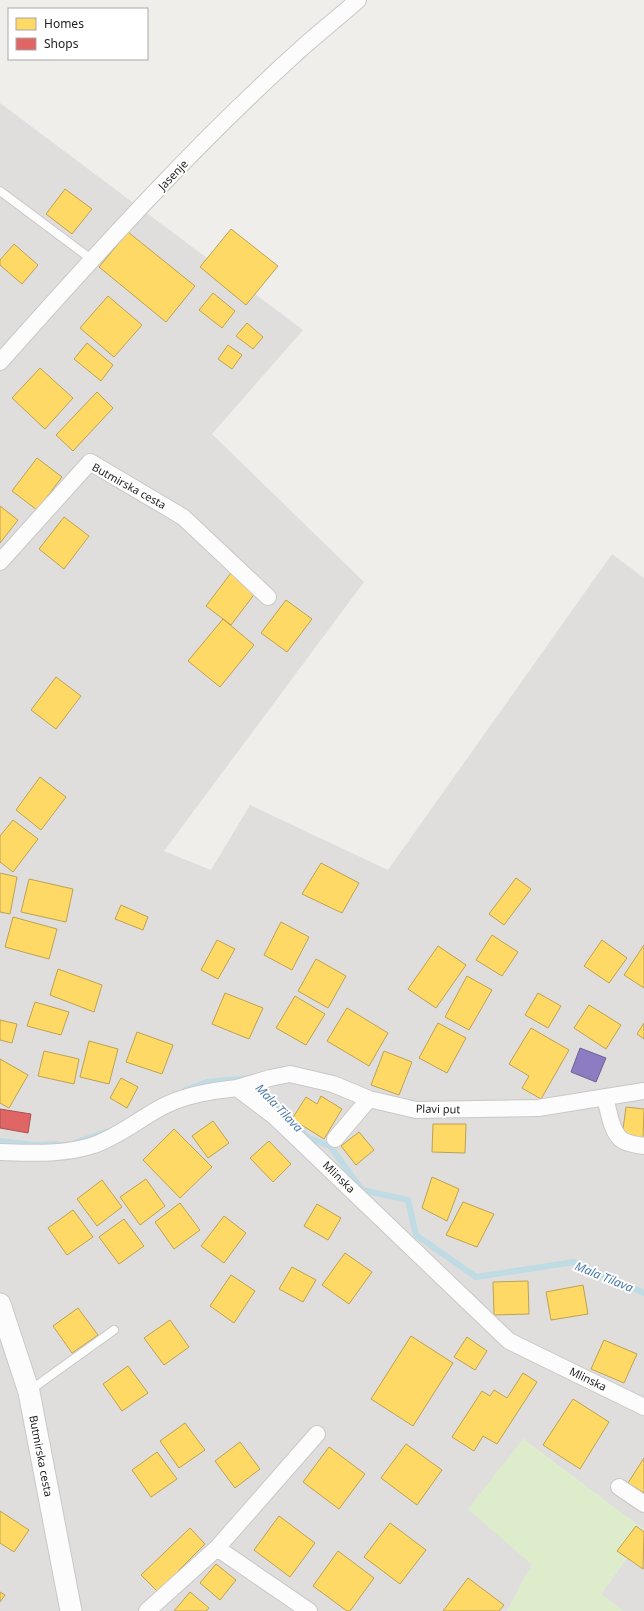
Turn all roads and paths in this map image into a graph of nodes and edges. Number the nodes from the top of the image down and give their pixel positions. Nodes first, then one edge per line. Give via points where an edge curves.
1 (358, 0) edge
2 (0, 191) edge
3 (91, 259) junction
4 (0, 362) edge
5 (0, 562) edge
6 (268, 596) dead end
7 (243, 1086) junction
8 (644, 1091) edge
9 (605, 1098) junction
10 (369, 1099) junction
11 (335, 1139) dead end
12 (644, 1146) edge
13 (0, 1152) edge
14 (0, 1304) edge
15 (114, 1330) dead end
16 (29, 1392) junction
17 (644, 1407) edge
18 (316, 1434) dead end
19 (619, 1487) dead end
20 (644, 1504) edge
21 (216, 1548) junction
22 (71, 1611) edge
23 (147, 1611) edge
24 (309, 1611) edge

1 - 3 street, Jasenje via 303,47 224,122
2 - 3 lane
3 - 4 street, Jasenje
5 - 6 street, Butmirska cesta via 90,462 183,517
7 - 10 street, Plavi put via 290,1074 333,1084
7 - 13 street via 187,1096 94,1145 60,1152
7 - 17 street, Mlinska via 509,1341
8 - 9 street, Plavi put
9 - 10 street, Plavi put via 538,1108 416,1110
9 - 12 street via 615,1132 623,1140
10 - 11 street
14 - 16 street, Butmirska cesta
15 - 16 lane
16 - 22 street, Butmirska cesta
18 - 21 street
19 - 20 street
21 - 23 street
21 - 24 street

